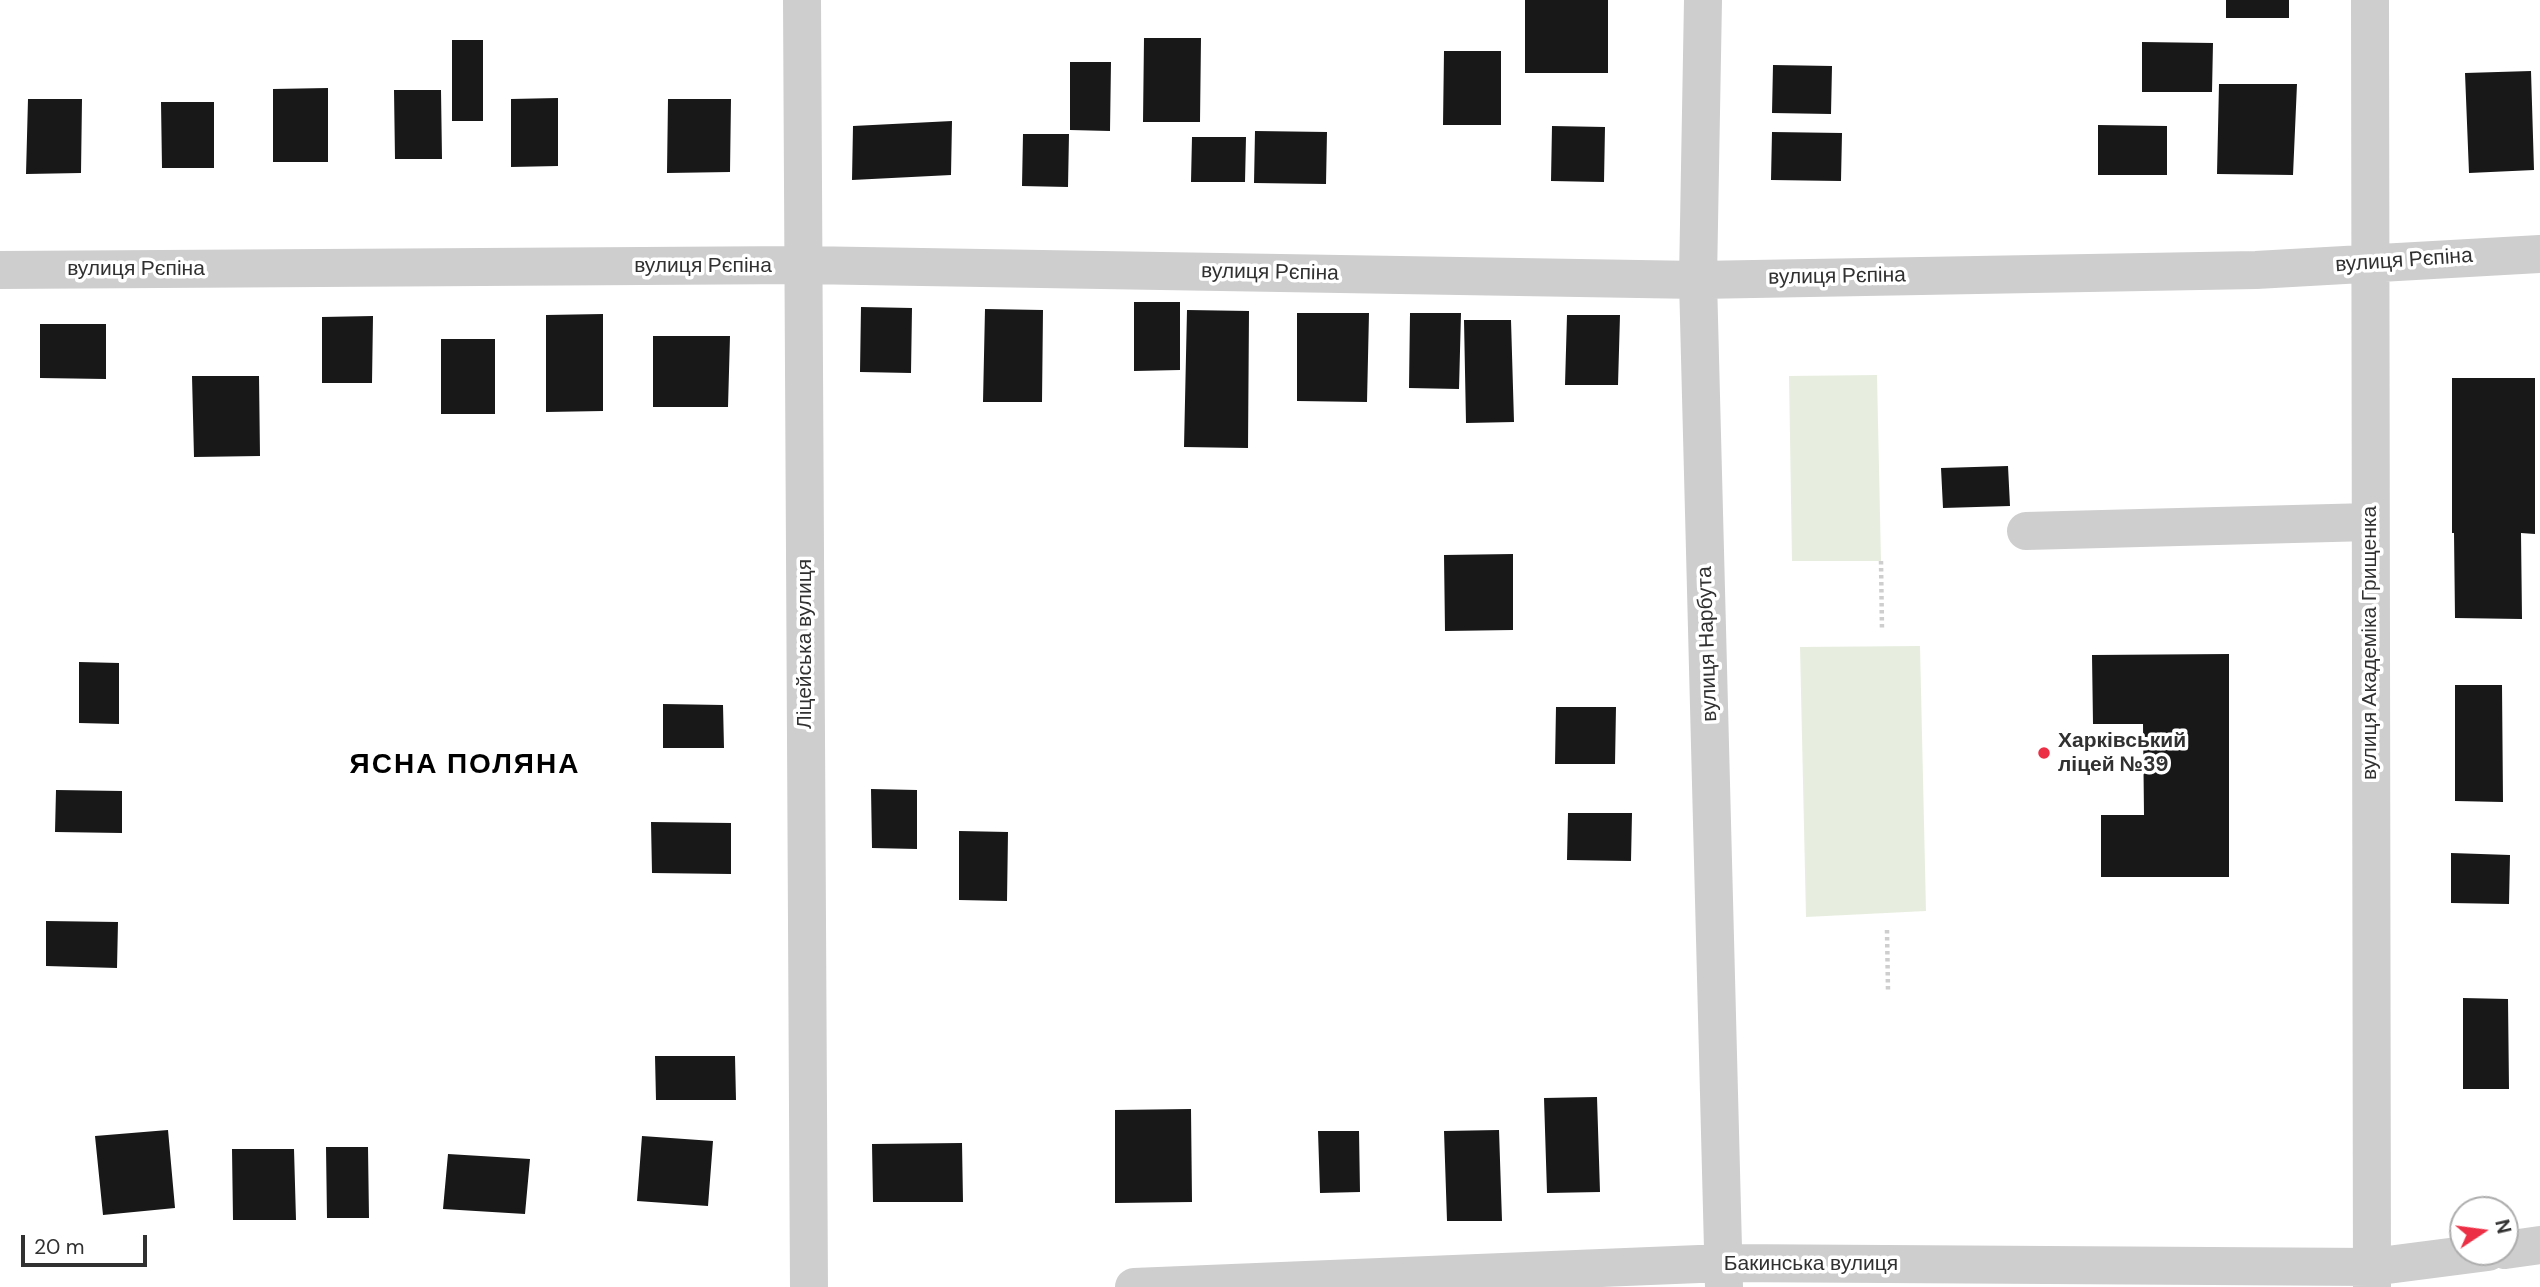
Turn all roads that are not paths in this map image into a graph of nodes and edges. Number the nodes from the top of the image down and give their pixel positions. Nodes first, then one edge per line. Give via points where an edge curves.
1 (802, 0) edge
2 (1703, 0) edge
3 (2370, 0) edge
4 (2540, 254) edge
5 (803, 265) junction
6 (2369, 265) junction
7 (0, 270) edge
8 (1698, 280) junction
9 (2370, 522) junction
10 (2026, 531) dead end
11 (2540, 1245) edge
12 (2519, 1248) edge
13 (2449, 1260) edge
14 (1724, 1275) edge
15 (2372, 1277) edge
16 (809, 1287) edge
17 (1134, 1287) edge

1 - 5 street, Ліцейська вулиця
2 - 8 street, вулиця Нарбута
3 - 6 street, вулиця Академіка Грищенка
4 - 6 street, вулиця Рєпіна
5 - 7 street, вулиця Рєпіна
5 - 8 street, вулиця Рєпіна
5 - 16 street, Ліцейська вулиця
6 - 8 street, вулиця Рєпіна
6 - 9 street, вулиця Академіка Грищенка
8 - 14 street, вулиця Нарбута
9 - 10 street
9 - 15 street, вулиця Академіка Грищенка
11 - 12 street
13 - 15 street, Бакинська вулиця
14 - 15 street, Бакинська вулиця
14 - 17 street, Бакинська вулиця

